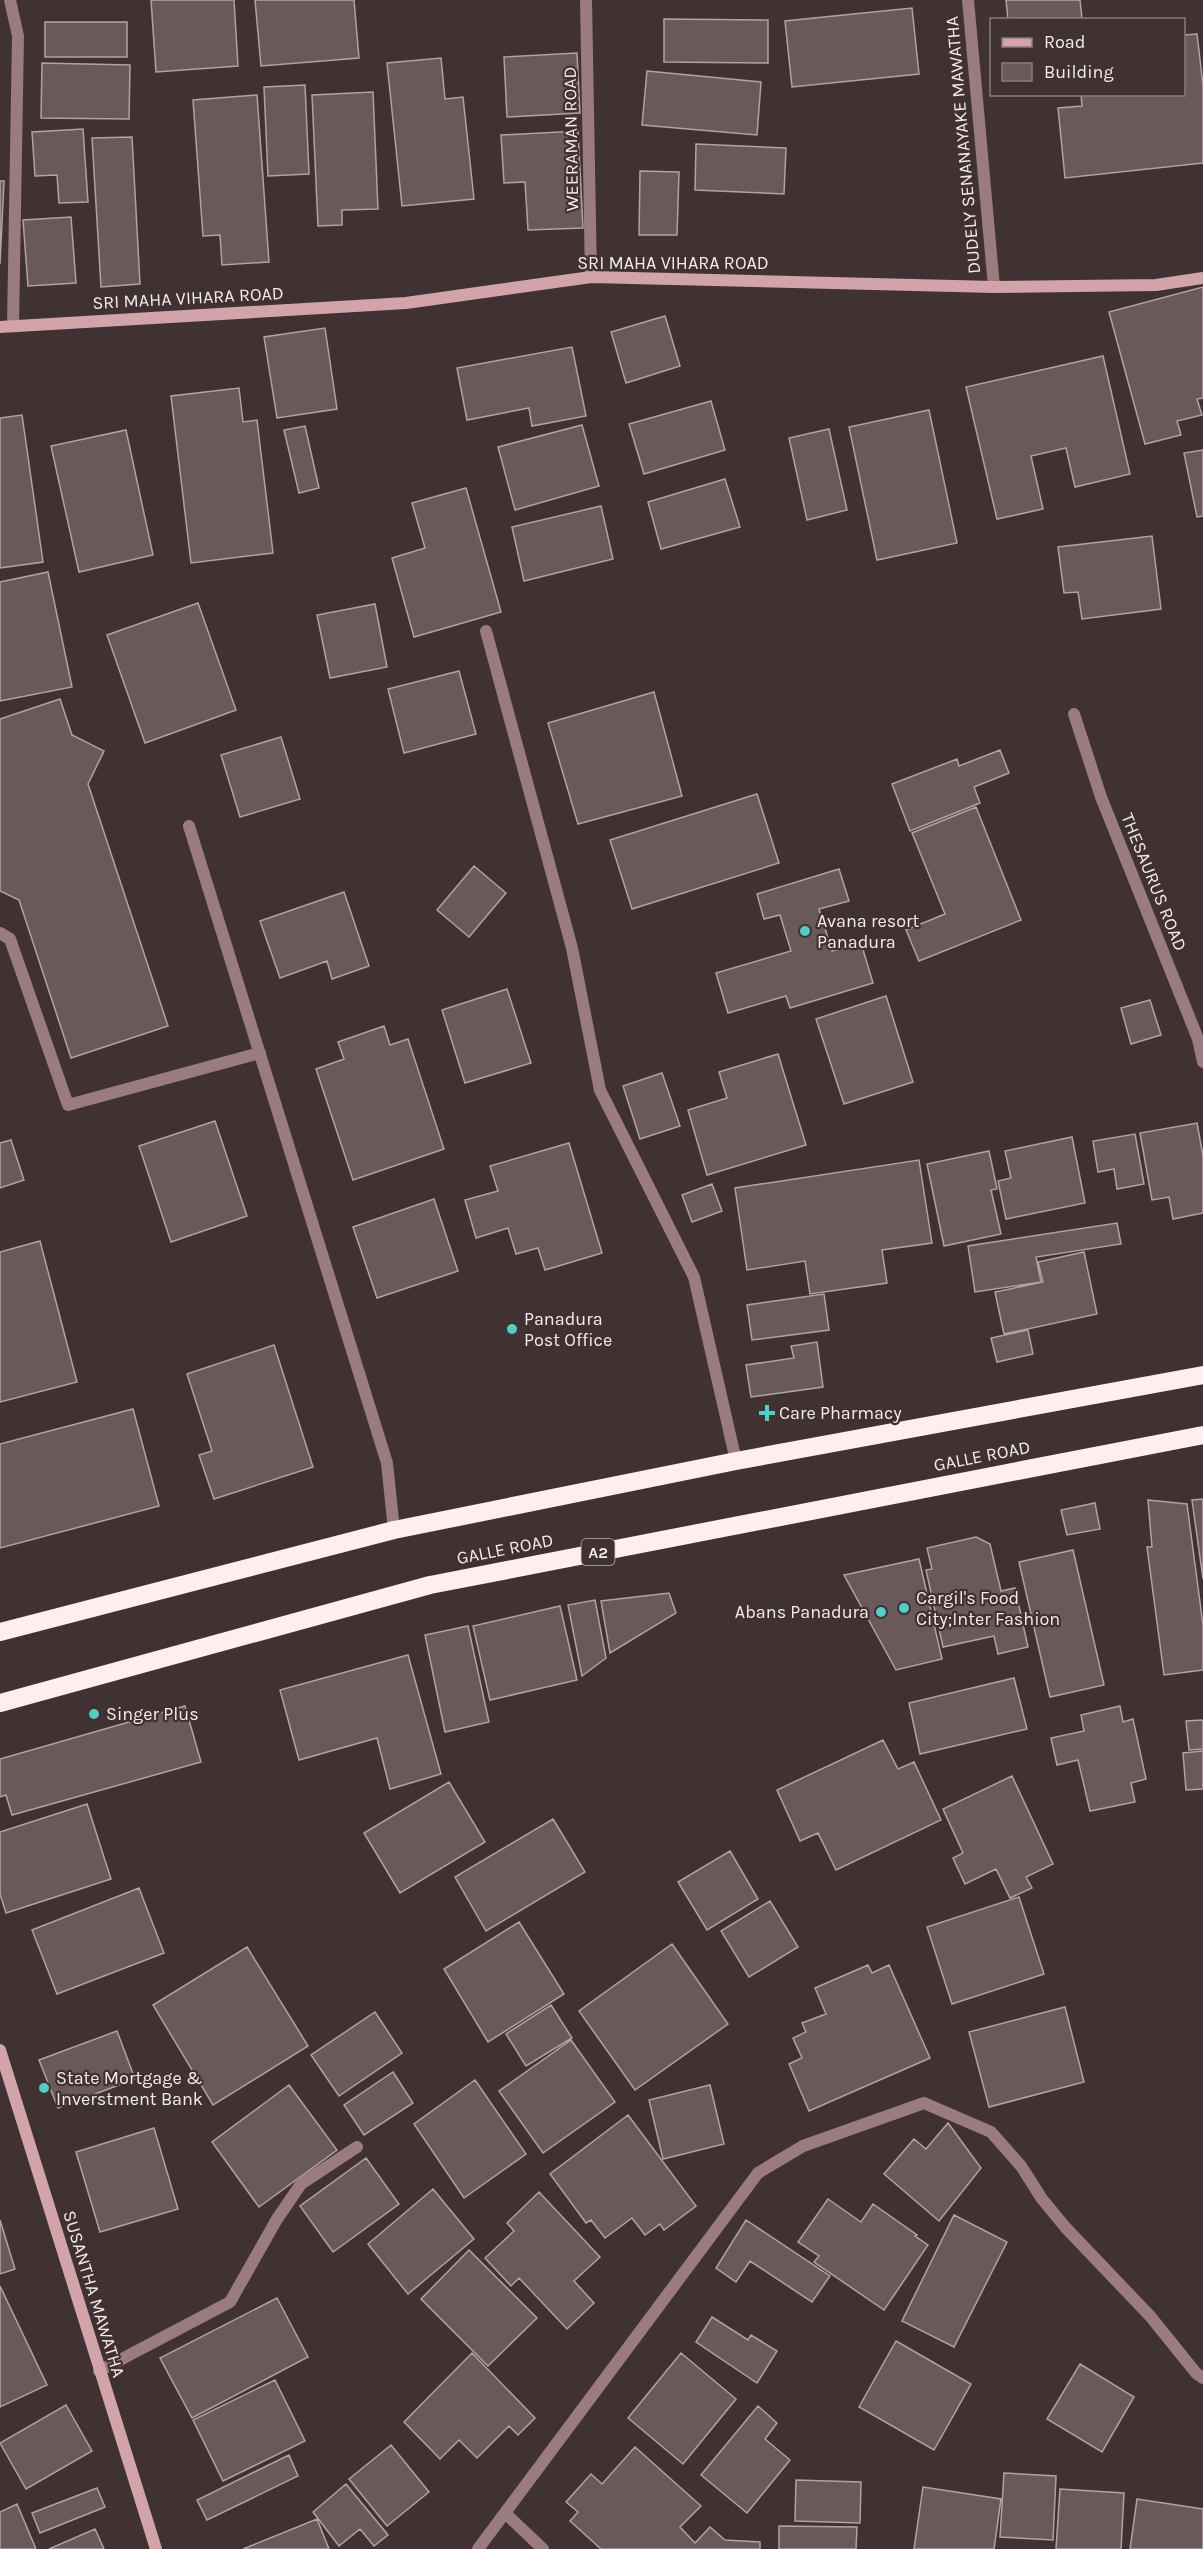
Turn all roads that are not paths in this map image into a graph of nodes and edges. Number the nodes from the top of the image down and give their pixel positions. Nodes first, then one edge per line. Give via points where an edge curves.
1 (10, 0) edge
2 (586, 0) edge
3 (968, 0) edge
4 (591, 277) junction
5 (1203, 278) edge
6 (994, 287) junction
7 (13, 326) junction
8 (0, 327) edge
9 (486, 631) dead end
10 (1074, 714) dead end
11 (189, 826) dead end
12 (0, 933) edge
13 (260, 1053) junction
14 (1203, 1062) edge
15 (1203, 1376) edge
16 (1203, 1435) edge
17 (736, 1461) junction
18 (394, 1530) junction
19 (0, 1632) edge
20 (0, 1703) edge
21 (0, 2050) edge
22 (357, 2147) dead end
23 (99, 2371) junction
24 (1203, 2378) edge
25 (505, 2513) junction
26 (156, 2549) edge
27 (478, 2549) edge
28 (543, 2549) edge

1 - 7 street via 18,36
2 - 4 street, WEERAMAN ROAD
3 - 6 street, DUDELY SENANAYAKE MAWATHA
4 - 6 street, SRI MAHA VIHARA ROAD
4 - 7 street, SRI MAHA VIHARA ROAD via 406,303
5 - 6 street, SRI MAHA VIHARA ROAD via 1155,285
7 - 8 street, SRI MAHA VIHARA ROAD
9 - 17 street via 572,948 600,1090 694,1276
10 - 14 street, THESAURUS ROAD via 1101,797 1198,1039
11 - 13 street
12 - 13 street via 10,939 68,1105
13 - 18 street via 387,1463
15 - 17 highway
16 - 20 highway, GALLE ROAD / A2 via 430,1585
17 - 18 highway
18 - 19 highway
21 - 23 street, SUSANTHA MAWATHA
22 - 23 street via 301,2184 230,2302
23 - 26 street, SUSANTHA MAWATHA
24 - 25 street via 1066,2228 991,2132 924,2103 803,2146 758,2173
25 - 27 street
25 - 28 street

